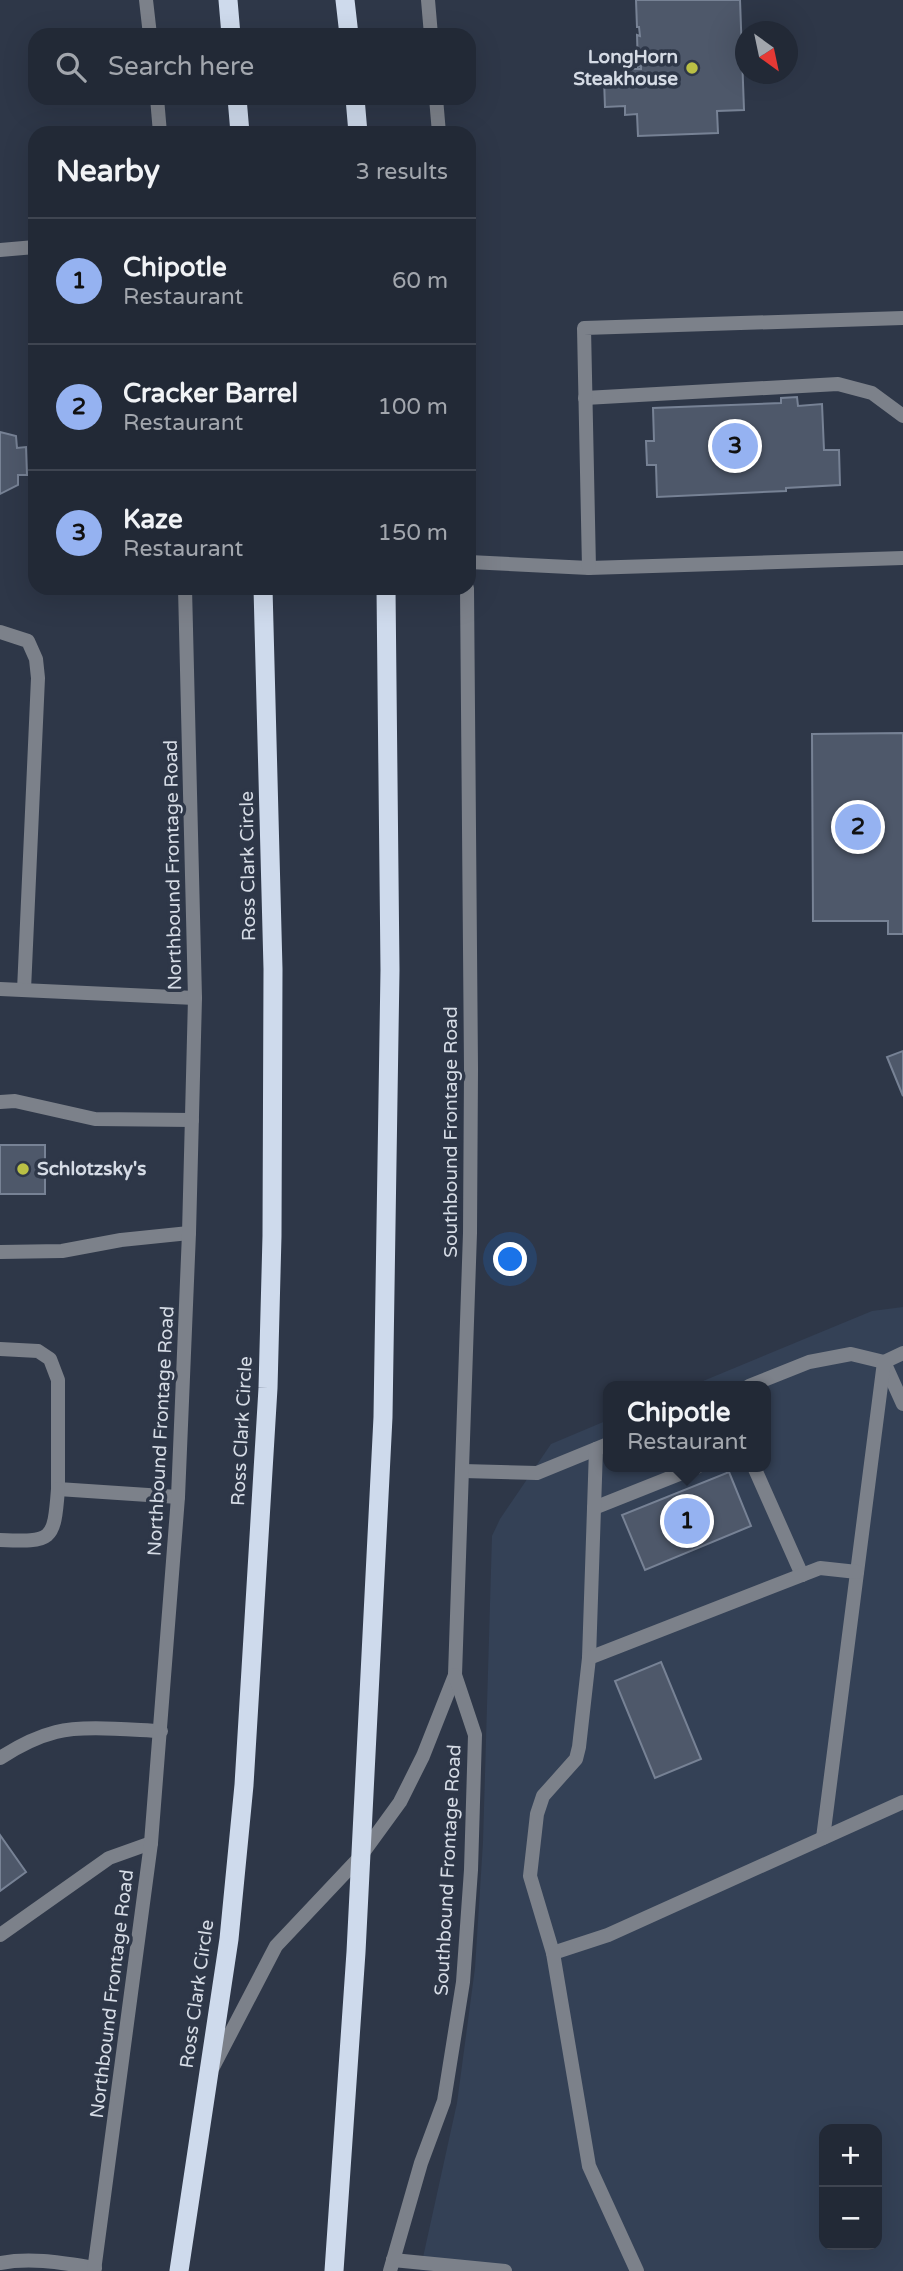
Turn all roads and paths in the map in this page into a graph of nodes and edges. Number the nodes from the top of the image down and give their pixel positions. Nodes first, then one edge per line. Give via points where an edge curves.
1 (146, 0) edge
2 (228, 0) edge
3 (345, 0) edge
4 (428, 0) edge
5 (149, 28) edge
6 (230, 28) edge
7 (348, 28) edge
8 (430, 28) edge
9 (158, 105) edge
10 (238, 105) edge
11 (356, 105) edge
12 (437, 105) edge
13 (159, 126) edge
14 (239, 126) edge
15 (357, 126) edge
16 (438, 126) edge
17 (28, 248) edge
18 (0, 250) edge
19 (903, 318) edge
20 (586, 398) junction
21 (903, 416) edge
22 (903, 558) edge
23 (476, 562) edge
24 (589, 568) junction
25 (185, 595) edge
26 (263, 595) edge
27 (386, 595) edge
28 (467, 595) edge
29 (0, 632) edge
30 (0, 989) edge
31 (24, 990) junction
32 (195, 998) junction
33 (0, 1101) edge
34 (192, 1120) junction
35 (189, 1233) junction
36 (0, 1252) edge
37 (0, 1349) edge
38 (903, 1353) edge
39 (884, 1362) junction
40 (762, 1381) edge
41 (903, 1404) edge
42 (602, 1446) edge
43 (463, 1471) junction
44 (684, 1472) edge
45 (754, 1472) edge
46 (58, 1489) junction
47 (178, 1497) junction
48 (594, 1508) junction
49 (0, 1540) edge
50 (857, 1572) junction
51 (802, 1575) junction
52 (589, 1658) junction
53 (455, 1675) junction
54 (161, 1731) junction
55 (0, 1758) edge
56 (903, 1801) edge
57 (823, 1838) junction
58 (151, 1843) junction
59 (360, 1857) junction
60 (0, 1935) edge
61 (553, 1954) junction
62 (208, 2077) junction
63 (0, 2263) edge
64 (391, 2266) edge
65 (94, 2269) edge
66 (179, 2271) edge
67 (334, 2271) edge
68 (505, 2271) edge
69 (637, 2271) edge

1 - 5 street
2 - 6 highway
3 - 7 highway
4 - 8 street
9 - 13 street
10 - 14 highway
11 - 15 highway
12 - 16 street
17 - 18 street
19 - 20 street via 584,328
20 - 21 street via 838,384 872,393
20 - 24 street
22 - 24 street
23 - 24 street
25 - 32 street, Northbound Frontage Road
26 - 62 highway, Ross Clark Circle via 273,969 268,1388 244,1785 229,1939
27 - 59 highway via 388,1239
28 - 43 street, Southbound Frontage Road via 471,1069
29 - 31 street via 28,641 38,678
30 - 31 street
31 - 32 street
32 - 34 street, Northbound Frontage Road
33 - 34 street via 95,1119
34 - 35 street, Northbound Frontage Road
35 - 36 street via 62,1251
35 - 47 street, Northbound Frontage Road
37 - 46 street via 38,1350 50,1359 58,1380
38 - 39 street
39 - 40 street via 850,1354 809,1362
39 - 41 street
39 - 50 street
42 - 43 street via 537,1473
42 - 48 street
43 - 53 street, Southbound Frontage Road
44 - 48 street
45 - 51 street
46 - 47 street
46 - 49 street via 53,1529 36,1541
47 - 54 street, Northbound Frontage Road
48 - 52 street
50 - 51 street via 820,1568
50 - 57 street
51 - 52 street
52 - 61 street via 576,1759 543,1796 537,1814 530,1876
53 - 59 street, Southbound Frontage Road via 400,1802
53 - 64 street, Southbound Frontage Road via 475,1735 463,1982 444,2101
54 - 55 street via 57,1732
54 - 58 street, Northbound Frontage Road
56 - 57 street
57 - 61 street via 608,1935
58 - 60 street via 109,1858
58 - 65 street, Northbound Frontage Road
59 - 62 street, Southbound Frontage Road via 276,1946
59 - 67 highway
61 - 69 street via 589,2166
62 - 66 highway, Ross Clark Circle
63 - 65 street via 46,2261
64 - 68 street

